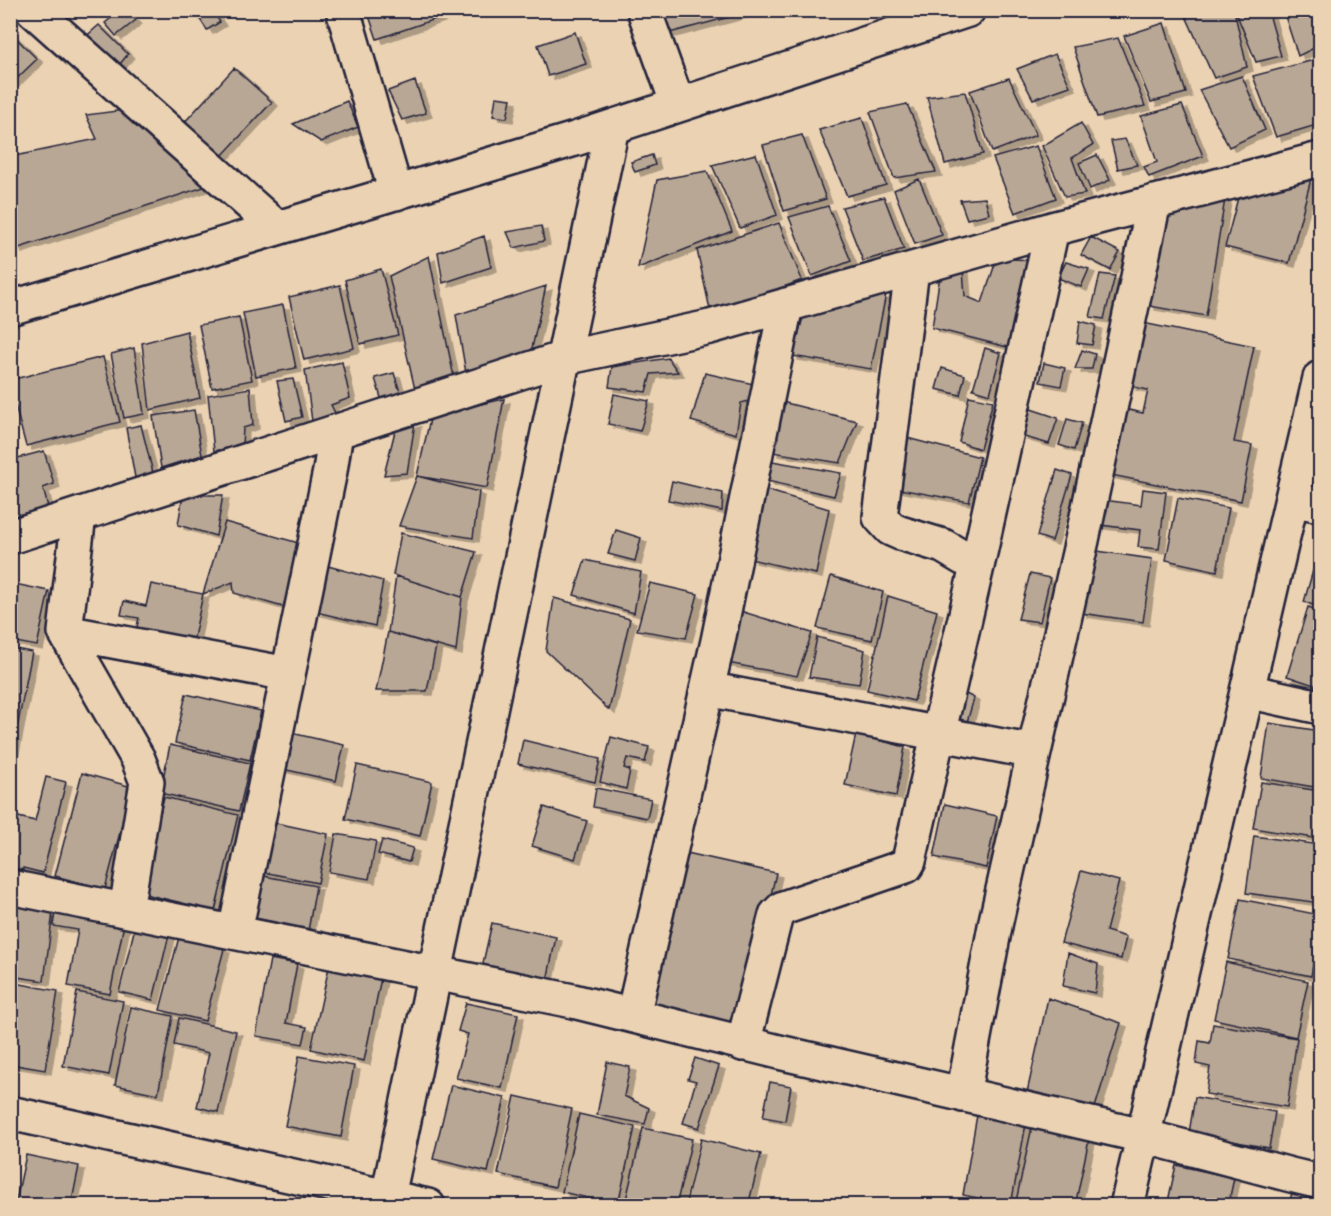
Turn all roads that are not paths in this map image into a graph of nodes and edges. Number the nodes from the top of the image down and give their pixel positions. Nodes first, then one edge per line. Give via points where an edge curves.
1 (33, 10) edge
2 (343, 10) edge
3 (644, 10) edge
4 (964, 11) edge
5 (887, 22) edge
6 (678, 105) junction
7 (612, 127) junction
8 (1320, 159) edge
9 (396, 193) junction
10 (1154, 202) junction
11 (277, 228) junction
12 (1052, 229) junction
13 (912, 270) junction
14 (13, 300) edge
15 (786, 305) junction
16 (564, 357) junction
17 (1320, 378) edge
18 (336, 432) junction
19 (1306, 502) edge
20 (79, 515) junction
21 (10, 537) edge
22 (978, 562) junction
23 (65, 632) junction
24 (288, 674) junction
25 (707, 689) junction
26 (1247, 690) junction
27 (1320, 707) edge
28 (938, 734) junction
29 (1034, 752) junction
30 (10, 887) edge
31 (126, 910) junction
32 (235, 932) junction
33 (435, 972) junction
34 (633, 1016) junction
35 (743, 1044) junction
36 (963, 1095) junction
37 (10, 1113) edge
38 (1143, 1136) junction
39 (1320, 1182) edge
40 (386, 1201) edge
41 (428, 1206) edge
42 (1127, 1206) edge

1 - 11 street
2 - 9 street
3 - 6 street
4 - 5 street
5 - 6 street
6 - 7 street
7 - 9 street
7 - 16 street
8 - 10 street
9 - 11 street
10 - 12 street
10 - 29 street
11 - 14 street
12 - 13 street
12 - 22 street
13 - 15 street
13 - 22 street via 880,517 891,529
15 - 16 street via 710,327
15 - 25 street
16 - 18 street
16 - 33 street
17 - 19 street
18 - 20 street
18 - 24 street
19 - 26 street
20 - 21 street
20 - 23 street
22 - 28 street
23 - 24 street
23 - 31 street via 138,759 147,782
24 - 32 street
25 - 28 street
25 - 34 street
26 - 27 street
26 - 38 street
28 - 29 street
28 - 35 street via 906,866 783,908 776,915
29 - 36 street
30 - 31 street
31 - 32 street
32 - 33 street
33 - 34 street
33 - 40 street
34 - 35 street
35 - 36 street
36 - 38 street
37 - 40 street
38 - 39 street
38 - 42 street
40 - 41 street

